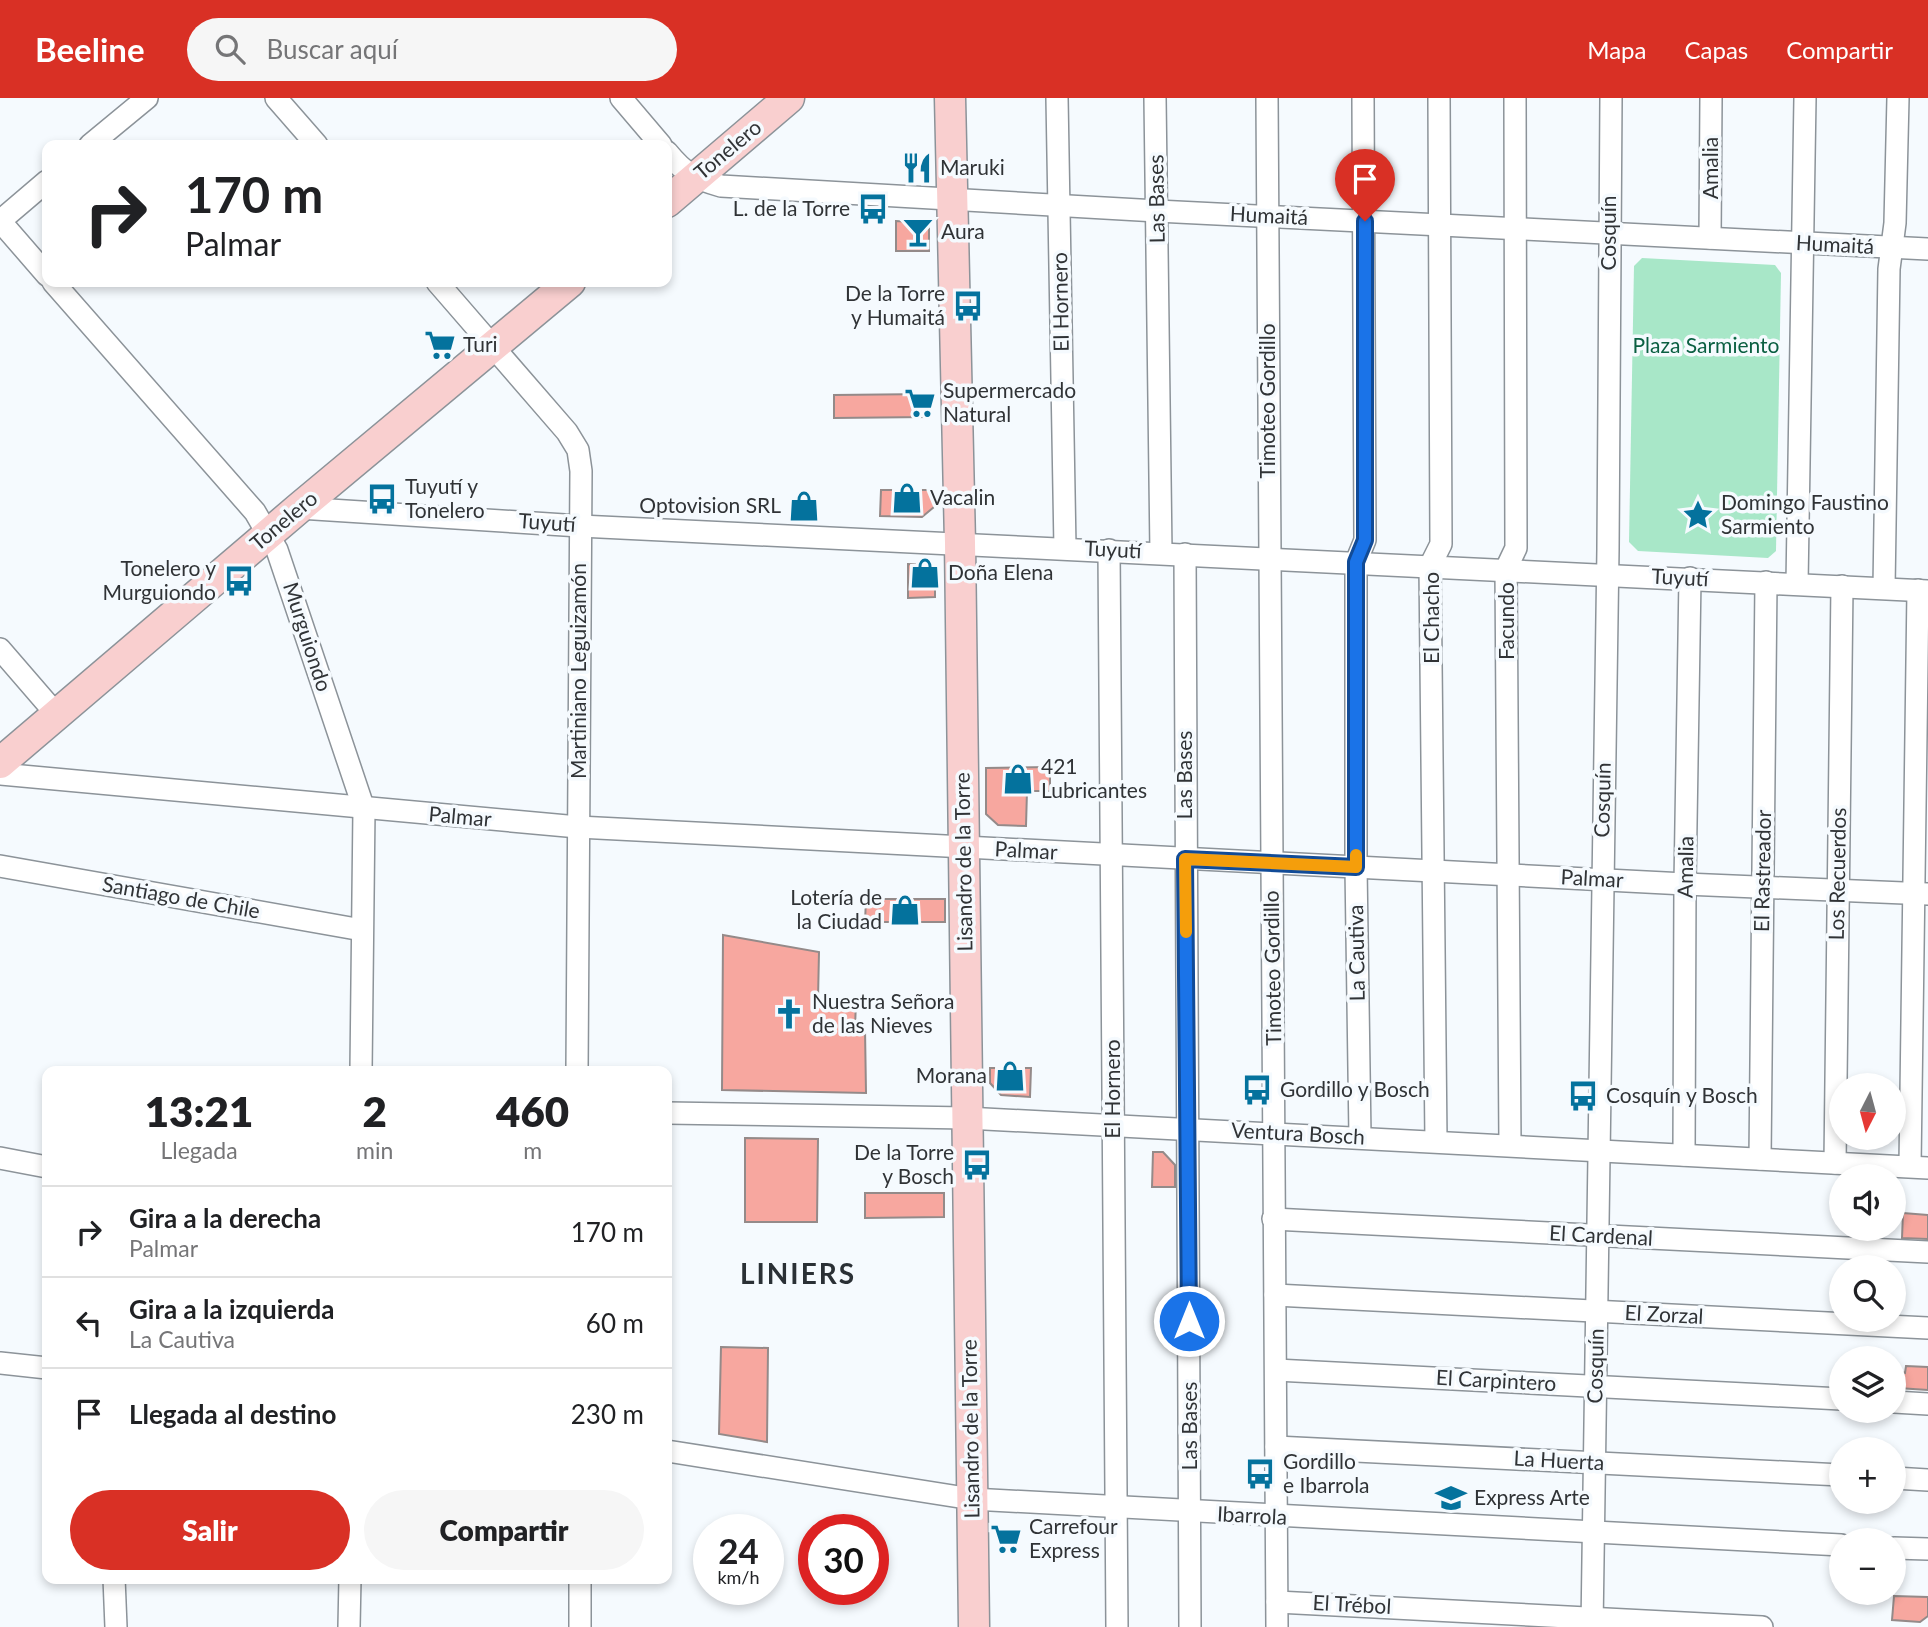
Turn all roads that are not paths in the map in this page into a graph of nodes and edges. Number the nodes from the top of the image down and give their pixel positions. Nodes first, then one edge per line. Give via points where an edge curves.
1 (147, 98) edge
2 (276, 98) edge
3 (621, 98) edge
4 (789, 98) edge
5 (950, 98) edge
6 (1057, 98) edge
7 (1156, 98) edge
8 (1267, 98) edge
9 (1363, 98) edge
10 (1439, 98) edge
11 (1515, 98) edge
12 (1611, 98) edge
13 (1711, 98) edge
14 (1805, 98) edge
15 (1898, 98) edge
16 (96, 140) edge
17 (313, 140) edge
18 (657, 140) edge
19 (672, 158) edge
20 (695, 178) junction
21 (42, 185) edge
22 (672, 198) edge
23 (952, 199) junction
24 (1060, 205) junction
25 (1157, 211) junction
26 (1268, 216) junction
27 (0, 221) edge
28 (1365, 221) junction
29 (1440, 225) junction
30 (1515, 228) junction
31 (1609, 233) junction
32 (1710, 238) junction
33 (1802, 243) junction
34 (1892, 248) junction
35 (1928, 249) edge
36 (42, 269) edge
37 (57, 287) edge
38 (440, 287) edge
39 (564, 287) edge
40 (493, 346) junction
41 (299, 508) junction
42 (580, 526) junction
43 (270, 534) junction
44 (960, 543) junction
45 (1065, 548) junction
46 (1109, 550) junction
47 (1161, 553) junction
48 (1185, 554) junction
49 (1269, 558) junction
50 (1356, 562) junction
51 (1430, 566) junction
52 (1506, 569) junction
53 (1607, 574) junction
54 (1690, 578) junction
55 (1766, 582) junction
56 (1797, 584) junction
57 (1842, 586) junction
58 (1884, 588) junction
59 (1923, 590) edge
60 (0, 649) edge
61 (57, 715) junction
62 (0, 763) edge
63 (0, 774) edge
64 (364, 808) junction
65 (578, 827) junction
66 (964, 848) junction
67 (1111, 855) junction
68 (1185, 859) junction
69 (1272, 863) junction
70 (0, 866) edge
71 (1356, 867) junction
72 (1433, 870) junction
73 (1508, 874) junction
74 (1602, 879) junction
75 (1685, 884) junction
76 (1763, 887) junction
77 (1837, 890) junction
78 (1920, 894) edge
79 (362, 930) junction
80 (361, 1066) edge
81 (578, 1066) edge
82 (672, 1112) edge
83 (966, 1118) junction
84 (1113, 1124) junction
85 (1188, 1129) junction
86 (1274, 1132) junction
87 (1360, 1137) junction
88 (1436, 1141) junction
89 (1510, 1145) junction
90 (1599, 1150) junction
91 (1684, 1155) junction
92 (0, 1158) edge
93 (1760, 1159) junction
94 (1835, 1163) junction
95 (42, 1166) edge
96 (1919, 1167) edge
97 (1273, 1219) junction
98 (1598, 1236) junction
99 (1928, 1252) edge
100 (1275, 1295) junction
101 (1597, 1312) junction
102 (1928, 1328) edge
103 (0, 1363) edge
104 (42, 1367) edge
105 (1276, 1370) junction
106 (1596, 1386) junction
107 (1829, 1398) edge
108 (1906, 1403) edge
109 (1928, 1404) edge
110 (1276, 1447) junction
111 (672, 1452) edge
112 (1595, 1463) junction
113 (1829, 1474) edge
114 (1906, 1479) edge
115 (1928, 1480) edge
116 (972, 1499) junction
117 (1117, 1508) junction
118 (1190, 1513) junction
119 (1276, 1517) junction
120 (1593, 1533) junction
121 (1829, 1544) edge
122 (1906, 1548) edge
123 (1928, 1549) edge
124 (114, 1584) edge
125 (349, 1584) edge
126 (580, 1584) edge
127 (1277, 1602) junction
128 (1592, 1623) edge
129 (116, 1627) edge
130 (349, 1627) edge
131 (580, 1627) edge
132 (974, 1627) edge
133 (1117, 1627) edge
134 (1191, 1627) edge
135 (1278, 1627) edge
136 (1762, 1627) edge

1 - 16 street
2 - 17 street
3 - 18 street
4 - 20 street, Tonelero
5 - 23 street, Lisandro de la Torre
6 - 24 street, El Hornero
7 - 25 street, Las Bases
8 - 26 street, Timoteo Gordillo
9 - 28 street, La Cautiva
10 - 29 street, El Chacho
11 - 30 street, Facundo
12 - 31 street, Cosquín
13 - 32 street, Amalia
14 - 33 street
15 - 34 street
19 - 20 street
20 - 22 street, Tonelero
20 - 23 street, Humaitá via 722,186
21 - 27 street
23 - 24 street, Humaitá
23 - 44 street, Lisandro de la Torre
24 - 25 street, Humaitá
24 - 45 street, El Hornero
25 - 26 street, Humaitá
25 - 47 street, Las Bases
26 - 28 street, Humaitá
26 - 49 street, Timoteo Gordillo
27 - 36 street
28 - 29 street, Humaitá
28 - 50 street, La Cautiva via 1365,540
29 - 30 street, Humaitá
29 - 51 street, El Chacho via 1441,544
30 - 31 street, Humaitá
30 - 52 street, Facundo via 1516,548
31 - 32 street, Humaitá
31 - 53 street, Cosquín
32 - 33 street, Humaitá
33 - 34 street, Humaitá
33 - 56 street
34 - 35 street, Humaitá
34 - 58 street
37 - 43 street, Murguiondo
38 - 40 street, Martiniano Leguizamón
39 - 40 street, Tonelero
40 - 41 street, Tonelero
40 - 42 street, Martiniano Leguizamón via 568,432 578,450
41 - 42 street, Tuyutí
41 - 43 street, Tonelero
42 - 44 street, Tuyutí
42 - 65 street, Martiniano Leguizamón
43 - 61 street, Tonelero
43 - 64 street, Murguiondo
44 - 45 street, Tuyutí
44 - 66 street, Lisandro de la Torre
45 - 46 street, Tuyutí
46 - 47 street, Tuyutí
46 - 67 street, El Hornero
47 - 48 street, Tuyutí
48 - 49 street, Tuyutí
48 - 68 street, Las Bases
49 - 50 street, Tuyutí
49 - 69 street, Timoteo Gordillo
50 - 51 street, Tuyutí
50 - 71 street, La Cautiva
51 - 52 street, Tuyutí
51 - 72 street, El Chacho
52 - 53 street, Tuyutí
52 - 73 street, Facundo
53 - 54 street, Tuyutí
53 - 74 street, Cosquín
54 - 55 street, Tuyutí
54 - 75 street, Amalia
55 - 56 street, Tuyutí
55 - 76 street, El Rastreador
56 - 57 street, Tuyutí
57 - 58 street, Tuyutí
57 - 77 street, Los Recuerdos
58 - 59 street, Tuyutí
59 - 78 street
60 - 61 street
61 - 62 street, Tonelero
63 - 64 street, Palmar
64 - 65 street, Palmar
64 - 79 street, Murguiondo
65 - 66 street, Palmar
65 - 81 street, Martiniano Leguizamón
66 - 67 street, Palmar
66 - 83 street, Lisandro de la Torre
67 - 68 street, Palmar
67 - 84 street, El Hornero
68 - 69 street, Palmar
68 - 85 street, Las Bases
69 - 71 street, Palmar
69 - 86 street, Timoteo Gordillo
70 - 79 street, Santiago de Chile
71 - 72 street, Palmar
71 - 87 street, La Cautiva
72 - 73 street, Palmar
72 - 88 street, El Chacho
73 - 74 street, Palmar
73 - 89 street, Facundo
74 - 75 street, Palmar
74 - 90 street, Cosquín
75 - 76 street, Palmar
75 - 91 street, Amalia
76 - 77 street, Palmar
76 - 93 street, El Rastreador
77 - 78 street, Palmar
77 - 94 street, Los Recuerdos
78 - 96 street
79 - 80 street, Murguiondo
82 - 83 street, Ventura Bosch
83 - 84 street, Ventura Bosch
83 - 116 street, Lisandro de la Torre
84 - 85 street, Ventura Bosch
84 - 117 street, El Hornero
85 - 86 street, Ventura Bosch
85 - 118 street, Las Bases
86 - 87 street, Ventura Bosch
86 - 97 street, Timoteo Gordillo
87 - 88 street, Ventura Bosch
88 - 89 street, Ventura Bosch
89 - 90 street, Ventura Bosch
90 - 91 street, Ventura Bosch
90 - 98 street, Cosquín
91 - 93 street, Ventura Bosch
92 - 95 street
93 - 94 street, Ventura Bosch
94 - 96 street, Ventura Bosch
97 - 98 street, El Cardenal
97 - 100 street, Timoteo Gordillo
98 - 99 street, El Cardenal
98 - 101 street, Cosquín
100 - 101 street, El Zorzal
100 - 105 street, Timoteo Gordillo
101 - 102 street, El Zorzal
101 - 106 street, Cosquín
103 - 104 street
105 - 106 street, El Carpintero
105 - 110 street, Timoteo Gordillo
106 - 107 street, El Carpintero
106 - 112 street, Cosquín
108 - 109 street
110 - 112 street, La Huerta
110 - 119 street, Timoteo Gordillo
111 - 116 street, Ibarrola
112 - 113 street, La Huerta
112 - 120 street, Cosquín
114 - 115 street
116 - 117 street, Ibarrola
116 - 132 street, Lisandro de la Torre
117 - 118 street, Ibarrola
117 - 133 street, El Hornero
118 - 119 street, Ibarrola
118 - 134 street, Las Bases
119 - 120 street, Ibarrola
119 - 127 street, Timoteo Gordillo
120 - 121 street, Ibarrola
120 - 128 street, Cosquín
122 - 123 street
124 - 129 street
125 - 130 street
126 - 131 street
127 - 128 street, El Trébol
127 - 135 street, Timoteo Gordillo
128 - 136 street, El Trébol

